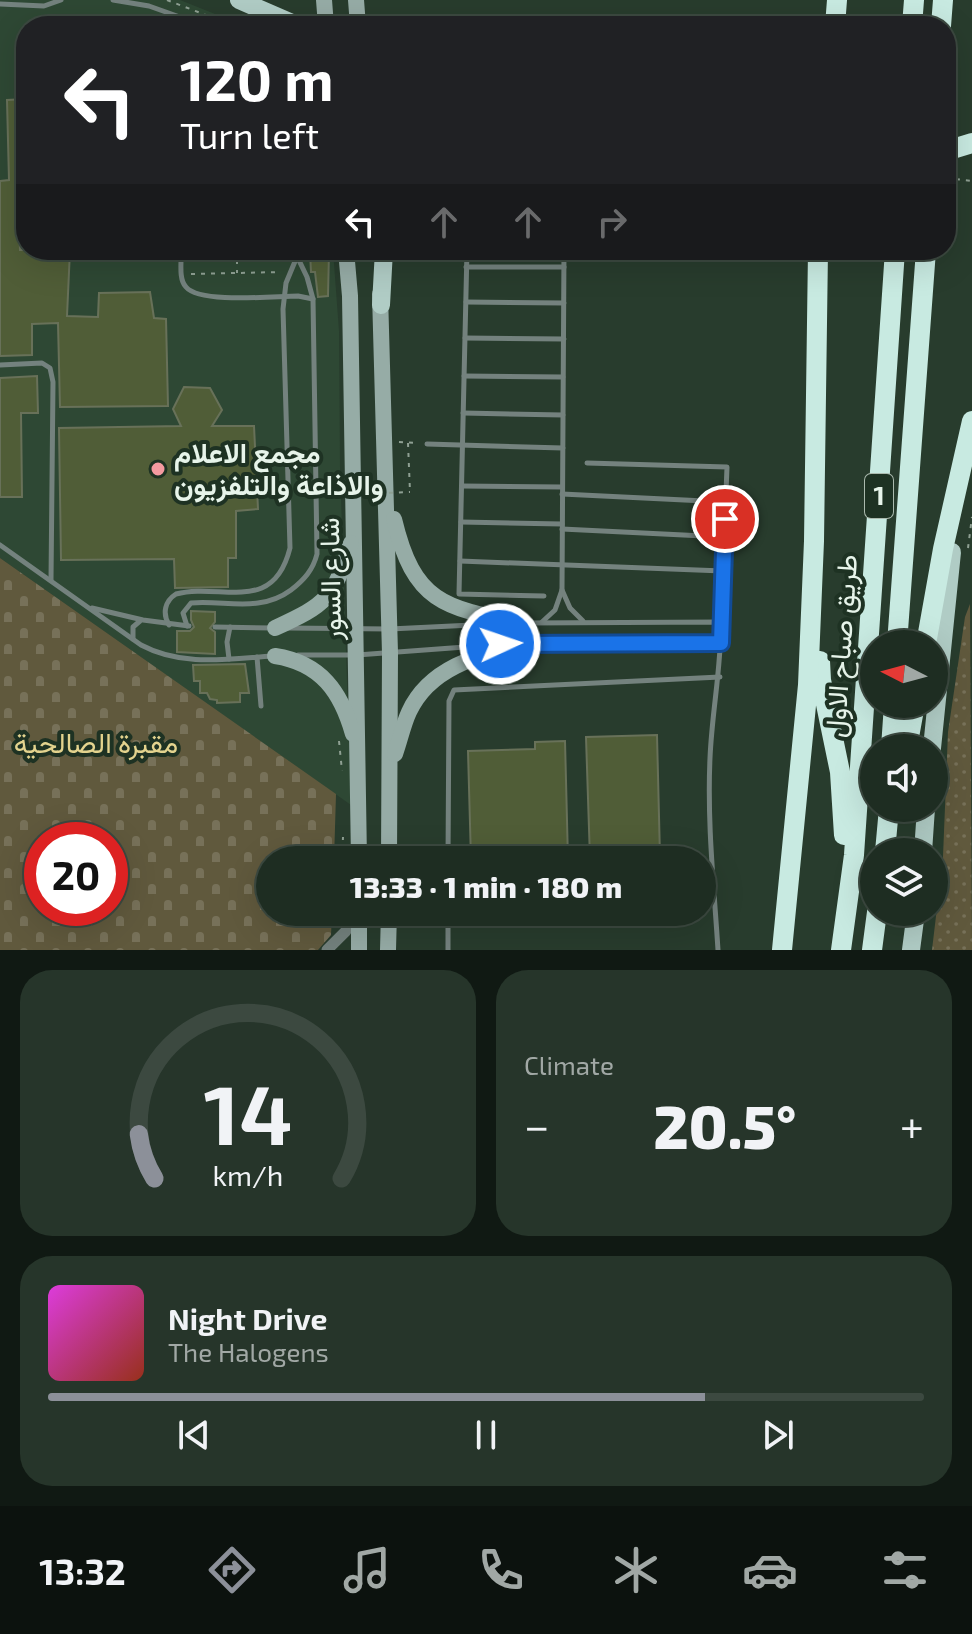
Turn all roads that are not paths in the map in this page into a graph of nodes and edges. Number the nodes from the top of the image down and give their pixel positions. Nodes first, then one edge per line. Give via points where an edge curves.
1 (61, 0) edge
2 (113, 0) edge
3 (239, 0) edge
4 (0, 4) edge
5 (177, 16) edge
6 (276, 16) edge
7 (181, 260) edge
8 (296, 260) edge
9 (297, 260) edge
10 (347, 260) edge
11 (378, 260) edge
12 (383, 260) edge
13 (466, 260) edge
14 (564, 260) edge
15 (808, 260) edge
16 (818, 260) edge
17 (894, 260) edge
18 (925, 260) edge
19 (466, 267) junction
20 (564, 267) junction
21 (284, 297) junction
22 (313, 299) junction
23 (466, 302) junction
24 (564, 303) junction
25 (816, 304) junction
26 (381, 305) junction
27 (465, 338) junction
28 (564, 339) junction
29 (0, 365) edge
30 (464, 376) junction
31 (563, 377) junction
32 (463, 413) junction
33 (563, 415) junction
34 (972, 421) edge
35 (427, 444) dead end
36 (462, 446) junction
37 (563, 448) junction
38 (587, 463) dead end
39 (962, 470) junction
40 (387, 486) junction
41 (462, 486) junction
42 (562, 491) junction
43 (726, 502) junction
44 (461, 522) junction
45 (562, 527) junction
46 (355, 531) junction
47 (724, 537) junction
48 (814, 541) junction
49 (0, 545) edge
50 (460, 561) junction
51 (562, 564) junction
52 (723, 571) junction
53 (51, 580) junction
54 (562, 590) junction
55 (544, 596) dead end
56 (88, 606) junction
57 (143, 620) junction
58 (721, 622) junction
59 (522, 623) junction
60 (541, 623) junction
61 (585, 623) junction
62 (169, 625) junction
63 (215, 627) dead end
64 (230, 627) junction
65 (275, 628) junction
66 (357, 629) junction
67 (390, 629) junction
68 (898, 630) edge
69 (929, 630) edge
70 (134, 640) junction
71 (531, 642) junction
72 (721, 643) junction
73 (390, 653) junction
74 (357, 655) junction
75 (275, 656) junction
76 (257, 657) junction
77 (229, 659) junction
78 (720, 677) junction
79 (261, 706) dead end
80 (933, 734) edge
81 (358, 756) junction
82 (390, 771) junction
83 (359, 846) edge
84 (389, 846) edge
85 (448, 846) edge
86 (847, 910) junction
87 (349, 926) edge
88 (358, 926) edge
89 (389, 926) edge
90 (448, 926) edge
91 (875, 926) edge
92 (914, 926) edge
93 (327, 950) edge
94 (359, 950) edge
95 (388, 950) edge
96 (448, 950) edge
97 (718, 950) edge
98 (782, 950) edge
99 (841, 950) edge
100 (872, 950) edge
101 (911, 950) edge

1 - 4 lane via 44,6
2 - 5 lane
3 - 6 main road
7 - 21 lane via 185,287 200,296
8 - 21 lane
9 - 22 lane
10 - 46 main road, شارع السور
11 - 26 main road, شارع السور
12 - 26 main road
13 - 19 lane
14 - 20 lane
15 - 25 highway
16 - 25 highway
17 - 86 highway, طريق صباح الاول / 1
18 - 68 highway, طريق صباح الاول / 1
19 - 20 lane
19 - 23 lane
20 - 24 lane
21 - 22 lane
21 - 62 lane via 288,558 276,577 250,592 176,594 166,605
22 - 62 lane via 318,528 314,564 297,586 269,602 191,603 183,613 189,626
23 - 24 lane
23 - 27 lane
24 - 28 lane
25 - 48 highway
26 - 40 main road, شارع السور
27 - 28 lane
27 - 30 lane
28 - 31 lane
29 - 53 lane via 42,363 50,368
30 - 31 lane
30 - 32 lane
31 - 33 lane
32 - 33 lane
32 - 36 lane
33 - 37 lane
34 - 39 highway
35 - 36 lane
36 - 37 lane
36 - 41 lane
37 - 42 lane
38 - 43 lane via 727,467
39 - 69 highway
39 - 80 main road
40 - 59 main road via 408,566 422,585 448,606
40 - 67 main road, شارع السور
41 - 42 lane
41 - 44 lane
42 - 43 lane
42 - 45 lane
43 - 47 lane
44 - 45 lane
44 - 50 lane
45 - 47 lane
45 - 51 lane
46 - 65 main road via 330,595
46 - 66 main road, شارع السور
47 - 52 lane
48 - 86 highway via 821,680 840,772
48 - 98 highway via 808,685
49 - 53 lane
50 - 51 lane
50 - 55 lane via 459,594
51 - 52 lane
51 - 54 lane
52 - 58 lane
53 - 56 lane
54 - 60 lane via 555,610
54 - 61 lane
56 - 57 lane
56 - 70 lane
57 - 62 lane
57 - 70 lane via 133,627
58 - 61 lane
58 - 72 lane
59 - 60 lane
59 - 67 lane
60 - 61 lane
63 - 64 lane
64 - 65 lane
64 - 77 lane
65 - 66 lane
66 - 67 lane
66 - 74 main road, شارع السور
67 - 73 main road, شارع السور
70 - 77 lane via 181,660
71 - 72 lane
71 - 73 lane
71 - 82 main road via 449,668 437,677 410,710
72 - 78 lane
73 - 74 lane
73 - 82 main road, شارع السور
74 - 75 lane
74 - 81 main road, شارع السور
75 - 76 lane
75 - 81 main road via 308,666 333,686 347,713
76 - 77 lane
76 - 79 lane
78 - 85 lane via 454,690 449,701
78 - 97 lane via 709,798
81 - 83 main road, شارع السور
82 - 84 main road, شارع السور
86 - 99 highway, طريق صباح الاول / 1
87 - 93 street
88 - 94 main road
89 - 95 main road
90 - 96 lane
91 - 100 highway
92 - 101 main road

